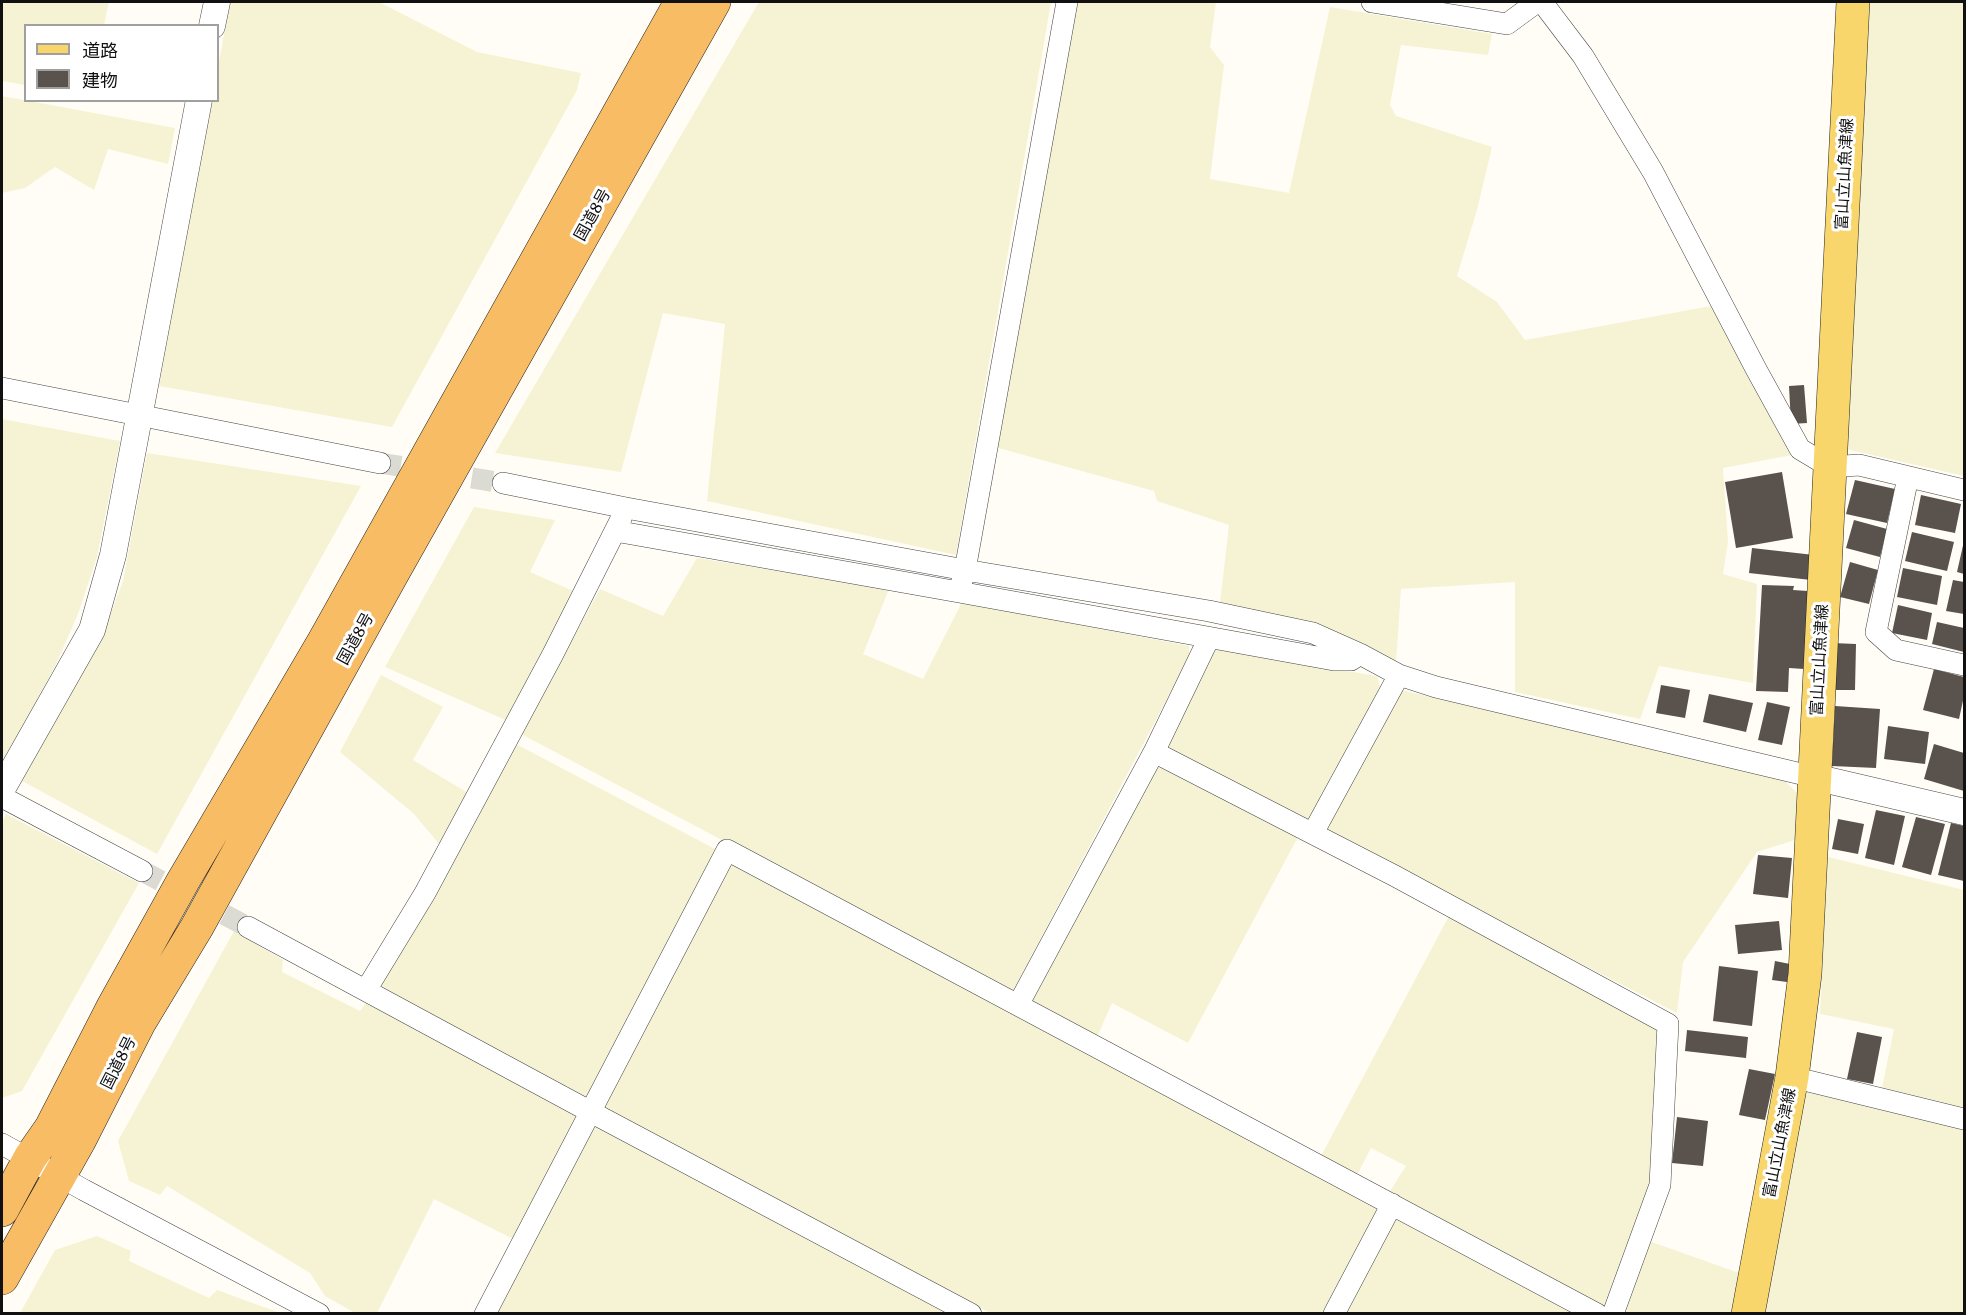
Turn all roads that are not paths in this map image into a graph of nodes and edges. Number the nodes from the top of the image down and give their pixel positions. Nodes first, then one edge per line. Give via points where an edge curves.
1 (217, 2) edge
2 (681, 2) edge
3 (714, 2) edge
4 (1067, 2) edge
5 (1372, 2) edge
6 (1537, 2) edge
7 (1542, 2) edge
8 (1853, 2) edge
9 (213, 24) edge
10 (199, 102) edge
11 (2, 388) edge
12 (140, 416) junction
13 (380, 463) tunnel mouth
14 (1830, 467) junction
15 (1908, 477) junction
16 (503, 483) tunnel mouth
17 (1965, 490) edge
18 (626, 508) junction
19 (615, 531) junction
20 (965, 570) junction
21 (959, 592) junction
22 (1209, 638) junction
23 (1360, 654) junction
24 (1965, 665) edge
25 (1399, 675) junction
26 (1154, 752) junction
27 (1815, 777) junction
28 (2, 789) edge
29 (2, 797) edge
30 (1965, 812) edge
31 (1313, 833) junction
32 (142, 871) tunnel mouth
33 (248, 927) tunnel mouth
34 (366, 990) junction
35 (1018, 1005) junction
36 (1792, 1077) junction
37 (589, 1111) junction
38 (1965, 1119) edge
39 (2, 1144) edge
40 (30, 1158) junction
41 (58, 1175) junction
42 (1392, 1204) junction
43 (2, 1210) edge
44 (2, 1278) edge
45 (319, 1314) edge
46 (485, 1314) edge
47 (971, 1314) edge
48 (1334, 1314) edge
49 (1598, 1314) edge
50 (1613, 1314) edge
51 (1748, 1314) edge

1 - 9 street
2 - 40 highway, 国道8号 via 324,640 113,1007 51,1128
3 - 41 highway, 国道8号 via 197,927 139,1023
4 - 20 street
5 - 6 street via 1507,24
7 - 14 street via 1583,56 1653,172 1800,449
8 - 14 main road, 富山立山魚津線
10 - 12 street
11 - 12 street
12 - 13 street
12 - 28 street via 113,555 92,630
14 - 15 street via 1859,465
14 - 27 main road, 富山立山魚津線
15 - 17 street
15 - 24 street via 1876,632 1896,650
16 - 18 street
18 - 19 street
18 - 20 street
19 - 21 street
19 - 34 street via 554,654 430,882
20 - 21 street
20 - 23 street via 1209,611 1313,633
21 - 22 street
22 - 23 street via 1334,660 1351,660
22 - 26 street
23 - 25 street
25 - 27 street
25 - 31 street
26 - 31 street
26 - 35 street
27 - 30 street
27 - 36 main road, 富山立山魚津線 via 1805,974
29 - 32 street
31 - 50 street via 1668,1024 1660,1185
33 - 34 street
34 - 37 street
35 - 37 street via 727,850
35 - 42 street
36 - 38 street
36 - 51 main road, 富山立山魚津線
37 - 46 street
37 - 47 street
39 - 40 street
40 - 41 street
40 - 43 highway, 国道8号
41 - 44 highway, 国道8号
41 - 45 street
42 - 48 street
42 - 49 street

